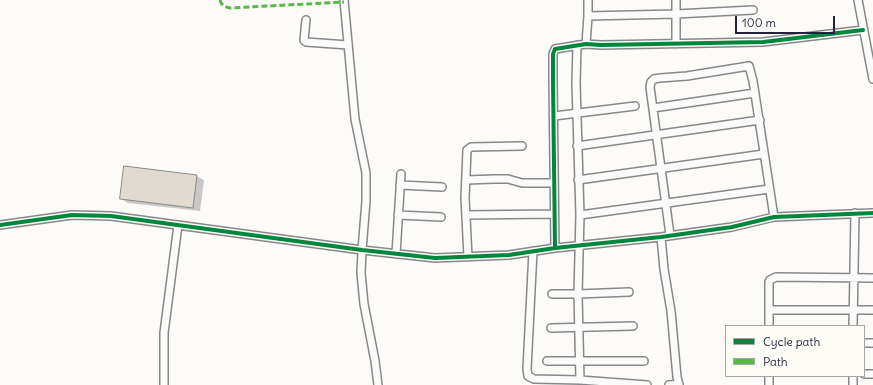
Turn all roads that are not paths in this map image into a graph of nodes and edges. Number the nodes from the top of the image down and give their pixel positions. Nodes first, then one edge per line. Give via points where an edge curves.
1 (344, 0) edge
2 (588, 0) edge
3 (676, 0) edge
4 (858, 0) edge
5 (753, 10) dead end
6 (676, 14) junction
7 (588, 16) junction
8 (306, 20) dead end
9 (863, 30) junction
10 (586, 44) junction
11 (676, 44) junction
12 (348, 45) junction
13 (577, 45) junction
14 (870, 49) edge
15 (873, 79) edge
16 (754, 93) junction
17 (634, 106) dead end
18 (653, 108) junction
19 (576, 113) junction
20 (554, 116) junction
21 (760, 120) junction
22 (656, 135) junction
23 (522, 146) dead end
24 (578, 146) junction
25 (764, 154) junction
26 (661, 169) junction
27 (401, 174) dead end
28 (466, 180) junction
29 (578, 180) junction
30 (554, 183) junction
31 (400, 185) junction
32 (442, 187) dead end
33 (769, 189) junction
34 (665, 203) junction
35 (873, 213) edge
36 (554, 214) junction
37 (855, 214) junction
38 (398, 215) junction
39 (466, 215) junction
40 (580, 215) junction
41 (441, 217) dead end
42 (774, 217) junction
43 (0, 225) edge
44 (178, 225) junction
45 (670, 235) junction
46 (661, 237) junction
47 (578, 245) junction
48 (555, 248) junction
49 (362, 250) junction
50 (533, 251) junction
51 (396, 254) junction
52 (468, 257) junction
53 (855, 278) junction
54 (873, 278) edge
55 (629, 292) dead end
56 (552, 294) dead end
57 (578, 294) junction
58 (770, 310) junction
59 (854, 310) junction
60 (873, 310) edge
61 (769, 325) edge
62 (853, 325) edge
63 (632, 326) dead end
64 (551, 328) dead end
65 (579, 328) junction
66 (548, 361) dead end
67 (580, 361) junction
68 (644, 361) dead end
69 (580, 380) junction
70 (548, 382) edge
71 (612, 383) edge
72 (679, 384) edge
73 (164, 385) edge
74 (378, 385) edge
75 (647, 385) edge
76 (669, 385) edge

1 - 12 street
2 - 7 street
3 - 6 street
4 - 9 street
5 - 6 street
6 - 7 street
6 - 11 street
7 - 10 street
8 - 12 street via 306,42
9 - 11 street via 763,42
9 - 14 street
10 - 11 street
10 - 13 street
12 - 49 street via 355,119 366,173
13 - 19 street
13 - 20 street via 558,47 554,51
14 - 15 street
16 - 18 street
16 - 18 street via 750,68 747,66 660,78 651,82
16 - 21 street
17 - 19 street
18 - 22 street
19 - 20 street
19 - 24 street
20 - 30 street
21 - 22 street
21 - 25 street
22 - 24 street
22 - 26 street
23 - 28 street via 468,148
24 - 29 street
25 - 26 street
25 - 33 street
26 - 29 street
26 - 34 street
27 - 31 street
28 - 30 street
28 - 39 street
29 - 40 street
30 - 36 street
31 - 32 street
31 - 38 street
33 - 34 street
33 - 42 street
34 - 40 street
34 - 45 street
35 - 37 street
36 - 39 street
36 - 48 street
37 - 42 street
37 - 53 street
38 - 41 street
38 - 51 street
39 - 52 street
40 - 47 street
42 - 45 street via 736,226
43 - 44 street via 80,216 111,216
44 - 49 street
44 - 73 street via 164,333
45 - 46 street
46 - 47 street
46 - 72 street
47 - 48 street
47 - 57 street
48 - 50 street
49 - 51 street
49 - 74 street via 364,304
50 - 52 street via 509,256
50 - 70 street via 527,374 530,378
51 - 52 street via 434,258
53 - 54 street
53 - 58 street via 772,278 769,282
53 - 59 street
55 - 57 street
56 - 57 street
57 - 65 street
58 - 59 street
58 - 61 street
59 - 60 street
59 - 62 street
63 - 65 street
64 - 65 street
65 - 67 street
66 - 67 street
67 - 68 street
67 - 69 street
69 - 70 street
69 - 71 street
71 - 75 street
72 - 76 street

